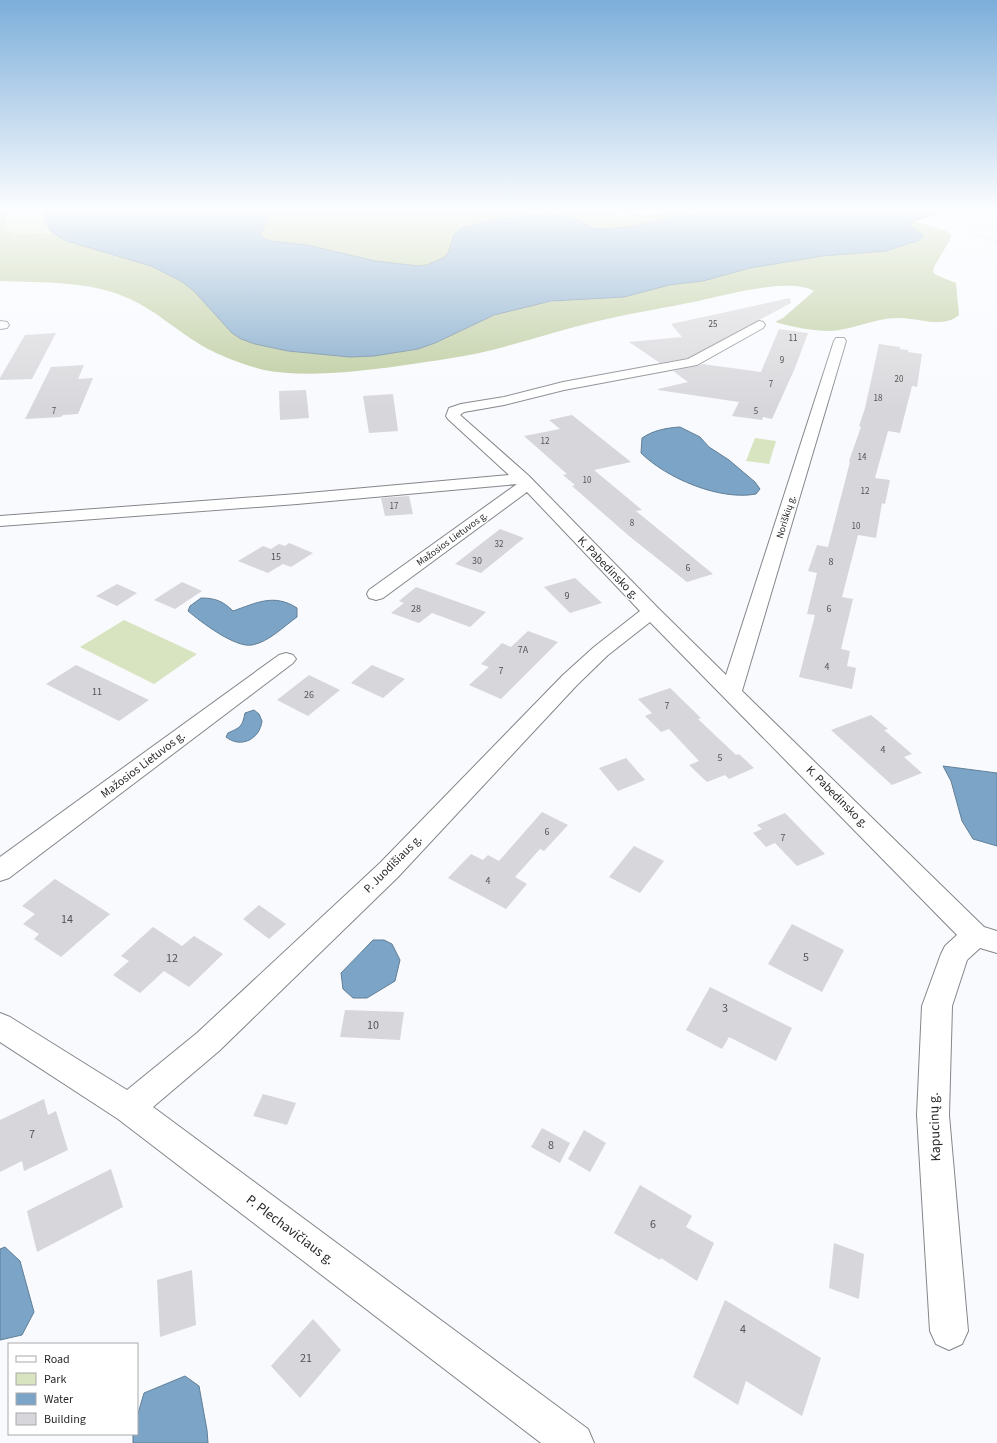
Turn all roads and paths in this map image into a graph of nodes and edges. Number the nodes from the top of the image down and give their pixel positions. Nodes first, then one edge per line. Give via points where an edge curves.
1 (759, 325) dead end
2 (840, 341) dead end
3 (526, 482) junction
4 (0, 521) edge
5 (376, 594) dead end
6 (651, 612) junction
7 (286, 659) dead end
8 (732, 693) junction
9 (0, 871) edge
10 (986, 939) edge
11 (0, 1026) edge
12 (129, 1108) junction
13 (949, 1331) dead end
14 (564, 1441) edge

1 - 3 street, K. Pabedinsko g. via 692,362 563,386 454,411 453,416
2 - 8 street, Noriškių g.
3 - 4 street
3 - 5 street, Mažosios Lietuvos g.
3 - 6 street, K. Pabedinsko g.
6 - 8 street, K. Pabedinsko g.
6 - 12 street, P. Juodišiaus g. via 601,651 570,680 388,870 208,1042
7 - 9 street, Mažosios Lietuvos g.
8 - 10 street, K. Pabedinsko g.
10 - 13 street, Kapucinų g. via 955,954 937,1006 933,1115
11 - 12 street, P. Plechavičiaus g.
12 - 14 street, P. Plechavičiaus g.

